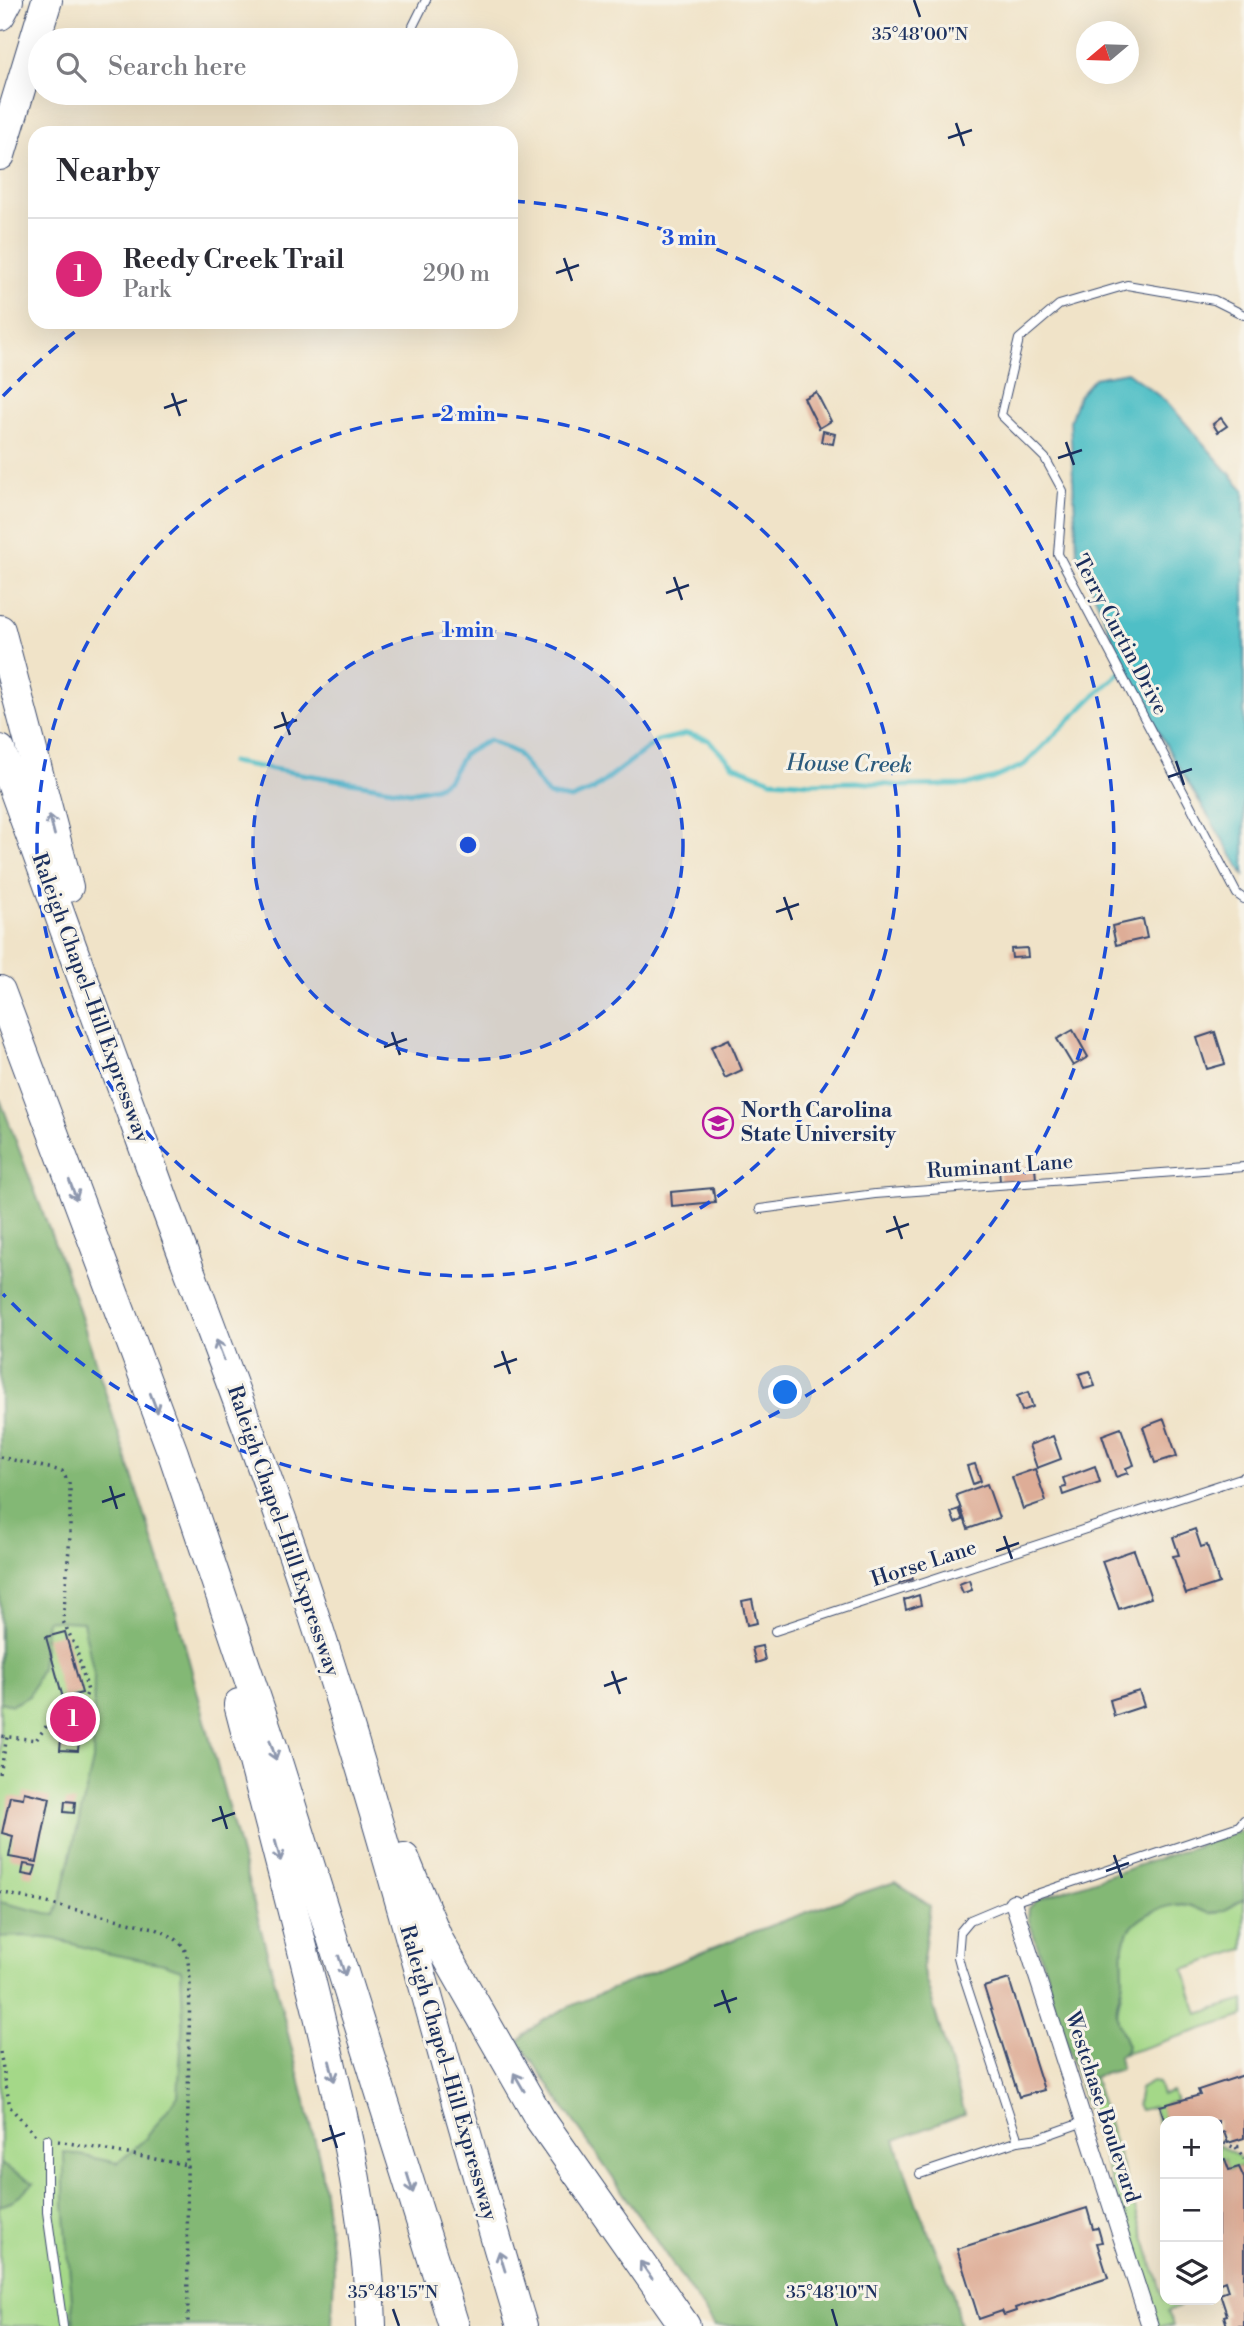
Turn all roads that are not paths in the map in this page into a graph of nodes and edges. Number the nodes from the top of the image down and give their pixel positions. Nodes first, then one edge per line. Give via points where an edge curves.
1 (8, 0) edge
2 (47, 0) edge
3 (426, 0) edge
4 (0, 15) edge
5 (413, 26) dead end
6 (39, 28) edge
7 (28, 63) edge
8 (0, 155) edge
9 (1244, 316) edge
10 (0, 629) edge
11 (0, 750) edge
12 (1244, 899) edge
13 (0, 991) edge
14 (0, 1017) edge
15 (104, 1034) junction
16 (49, 1126) junction
17 (1244, 1167) edge
18 (760, 1209) dead end
19 (173, 1453) junction
20 (1244, 1477) edge
21 (775, 1631) dead end
22 (354, 1738) junction
23 (1244, 1820) edge
24 (1013, 1902) junction
25 (1084, 2122) junction
26 (47, 2139) road end
27 (1018, 2141) junction
28 (920, 2174) dead end
29 (63, 2326) edge
30 (372, 2326) edge
31 (454, 2326) edge
32 (522, 2326) edge
33 (685, 2326) edge
34 (1150, 2326) edge

1 - 4 highway
2 - 6 highway
3 - 5 lane
7 - 8 highway
9 - 12 lane, Terry Curtin Drive via 1214,300 1126,285 1059,305 1019,339 1001,415 1045,458 1063,491 1058,554 1237,894
15 -> 10 highway
11 - 15 highway, Raleigh Chapel–Hill Expressway
13 - 16 highway
14 - 16 highway
22 -> 15 highway, Raleigh Chapel–Hill Expressway via 243,1413
16 -> 19 highway
17 - 18 lane, Ruminant Lane via 875,1194
19 -> 30 highway via 344,2119 370,2280
19 -> 31 highway via 273,1749
20 - 21 lane, Horse Lane
32 -> 22 highway, Raleigh Chapel–Hill Expressway
33 -> 22 highway via 540,2119 445,1952
23 - 24 lane via 1239,1826
24 - 25 street, Westchase Boulevard
24 - 27 lane via 970,1920 960,1932 958,1957
25 - 27 lane
25 - 34 street, Westchase Boulevard
26 - 29 lane via 47,2212
27 - 28 lane

